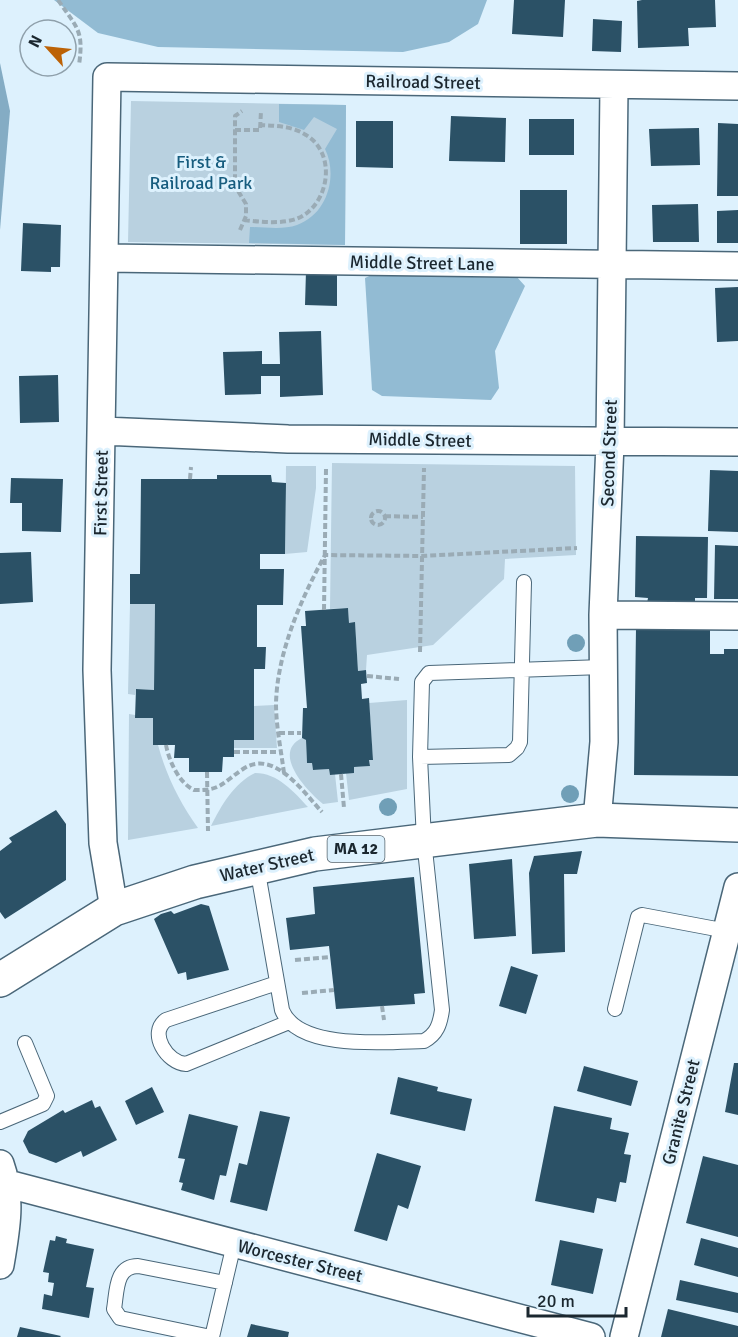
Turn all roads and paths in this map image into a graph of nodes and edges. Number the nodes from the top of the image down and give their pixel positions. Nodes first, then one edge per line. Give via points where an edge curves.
1 (58, 0) edge
2 (71, 18) edge
3 (78, 28) edge
4 (78, 71) dead end
5 (107, 77) joint
6 (614, 86) junction
7 (738, 86) edge
8 (261, 111) junction
9 (268, 112) dead end
10 (261, 125) junction
11 (236, 130) junction
12 (244, 220) junction
13 (106, 258) junction
14 (239, 260) junction
15 (612, 266) junction
16 (738, 266) edge
17 (103, 431) junction
18 (738, 442) edge
19 (610, 443) junction
20 (424, 458) dead end
21 (190, 467) dead end
22 (326, 467) dead end
23 (190, 479) dead end
24 (385, 516) dead end
25 (423, 517) junction
26 (581, 548) dead end
27 (325, 555) junction
28 (422, 556) junction
29 (524, 582) dead end
30 (324, 610) dead end
31 (603, 615) junction
32 (738, 616) edge
33 (603, 668) junction
34 (523, 670) junction
35 (367, 676) dead end
36 (422, 682) junction
37 (279, 733) junction
38 (301, 733) dead end
39 (166, 745) dead end
40 (234, 752) dead end
41 (282, 752) junction
42 (420, 757) junction
43 (207, 772) dead end
44 (284, 773) junction
45 (341, 774) dead end
46 (207, 790) junction
47 (344, 808) dead end
48 (322, 812) dead end
49 (597, 820) junction
50 (738, 825) edge
51 (208, 831) dead end
52 (424, 840) junction
53 (257, 867) junction
54 (738, 887) edge
55 (114, 909) junction
56 (727, 931) junction
57 (330, 957) dead end
58 (273, 962) junction
59 (0, 980) edge
60 (278, 989) junction
61 (334, 990) dead end
62 (615, 1009) dead end
63 (289, 1022) junction
64 (25, 1043) dead end
65 (0, 1122) edge
66 (4, 1174) edge
67 (234, 1244) junction
68 (0, 1265) edge
69 (225, 1283) junction
70 (211, 1337) edge
71 (591, 1337) edge
72 (624, 1337) edge

1 - 2 path
3 - 4 path via 82,43
5 - 6 street, Railroad Street
5 - 13 street, First Street
6 - 7 street, Railroad Street
6 - 15 street, Second Street
8 - 9 path
8 - 10 path
8 - 11 path via 237,112
10 - 11 path via 258,131
10 - 12 path via 289,127 312,139 326,171 325,186 310,211 294,220
11 - 12 path via 235,186 246,204
12 - 14 path
13 - 14 street, Middle Street Lane
13 - 17 street, First Street
14 - 15 street, Middle Street Lane
15 - 16 street, Middle Street Lane
15 - 19 street, Second Street
17 - 19 street, Middle Street via 288,439
17 - 55 street, First Street via 97,670 103,843
18 - 19 street, Middle Street
19 - 31 street, Second Street
20 - 25 path
21 - 23 path
22 - 27 path
24 - 25 path
25 - 28 path
26 - 28 path
27 - 28 path
27 - 30 path
27 - 37 path via 304,595 285,651 277,689
28 - 36 path
29 - 34 lane
31 - 32 street
31 - 33 street, Second Street
33 - 34 lane
33 - 49 street, Second Street via 604,742
34 - 36 lane via 429,673
34 - 42 lane via 520,742 513,753
35 - 36 path
36 - 42 lane
37 - 38 path
37 - 41 path
39 - 46 path via 188,787
40 - 41 path
41 - 44 path
42 - 52 lane
43 - 46 path
44 - 46 path via 265,765 249,766 219,789
44 - 48 path
45 - 47 path
46 - 51 path
49 - 50 highway, Water Street / MA 12
49 - 52 highway, Water Street / MA 12
52 - 53 highway, Water Street / MA 12 via 315,854
52 - 63 lane via 442,1010 436,1031 424,1041 347,1042
53 - 55 highway, Water Street / MA 12 via 195,882
53 - 58 lane
54 - 56 street, Granite Street
55 - 59 highway, Water Street / MA 12
56 - 62 lane via 653,916 638,917
56 - 72 street, Granite Street
57 - 58 path
58 - 60 lane
60 - 61 path
60 - 63 lane
60 - 63 lane via 166,1020 159,1027 159,1035 167,1055 186,1064
64 - 65 lane via 47,1091 46,1100
66 - 67 street, Worcester Street
66 - 68 street via 6,1223
67 - 69 lane
67 - 71 street, Worcester Street
69 - 70 lane
69 - 70 lane via 138,1266 127,1267 120,1274 114,1309 120,1318

